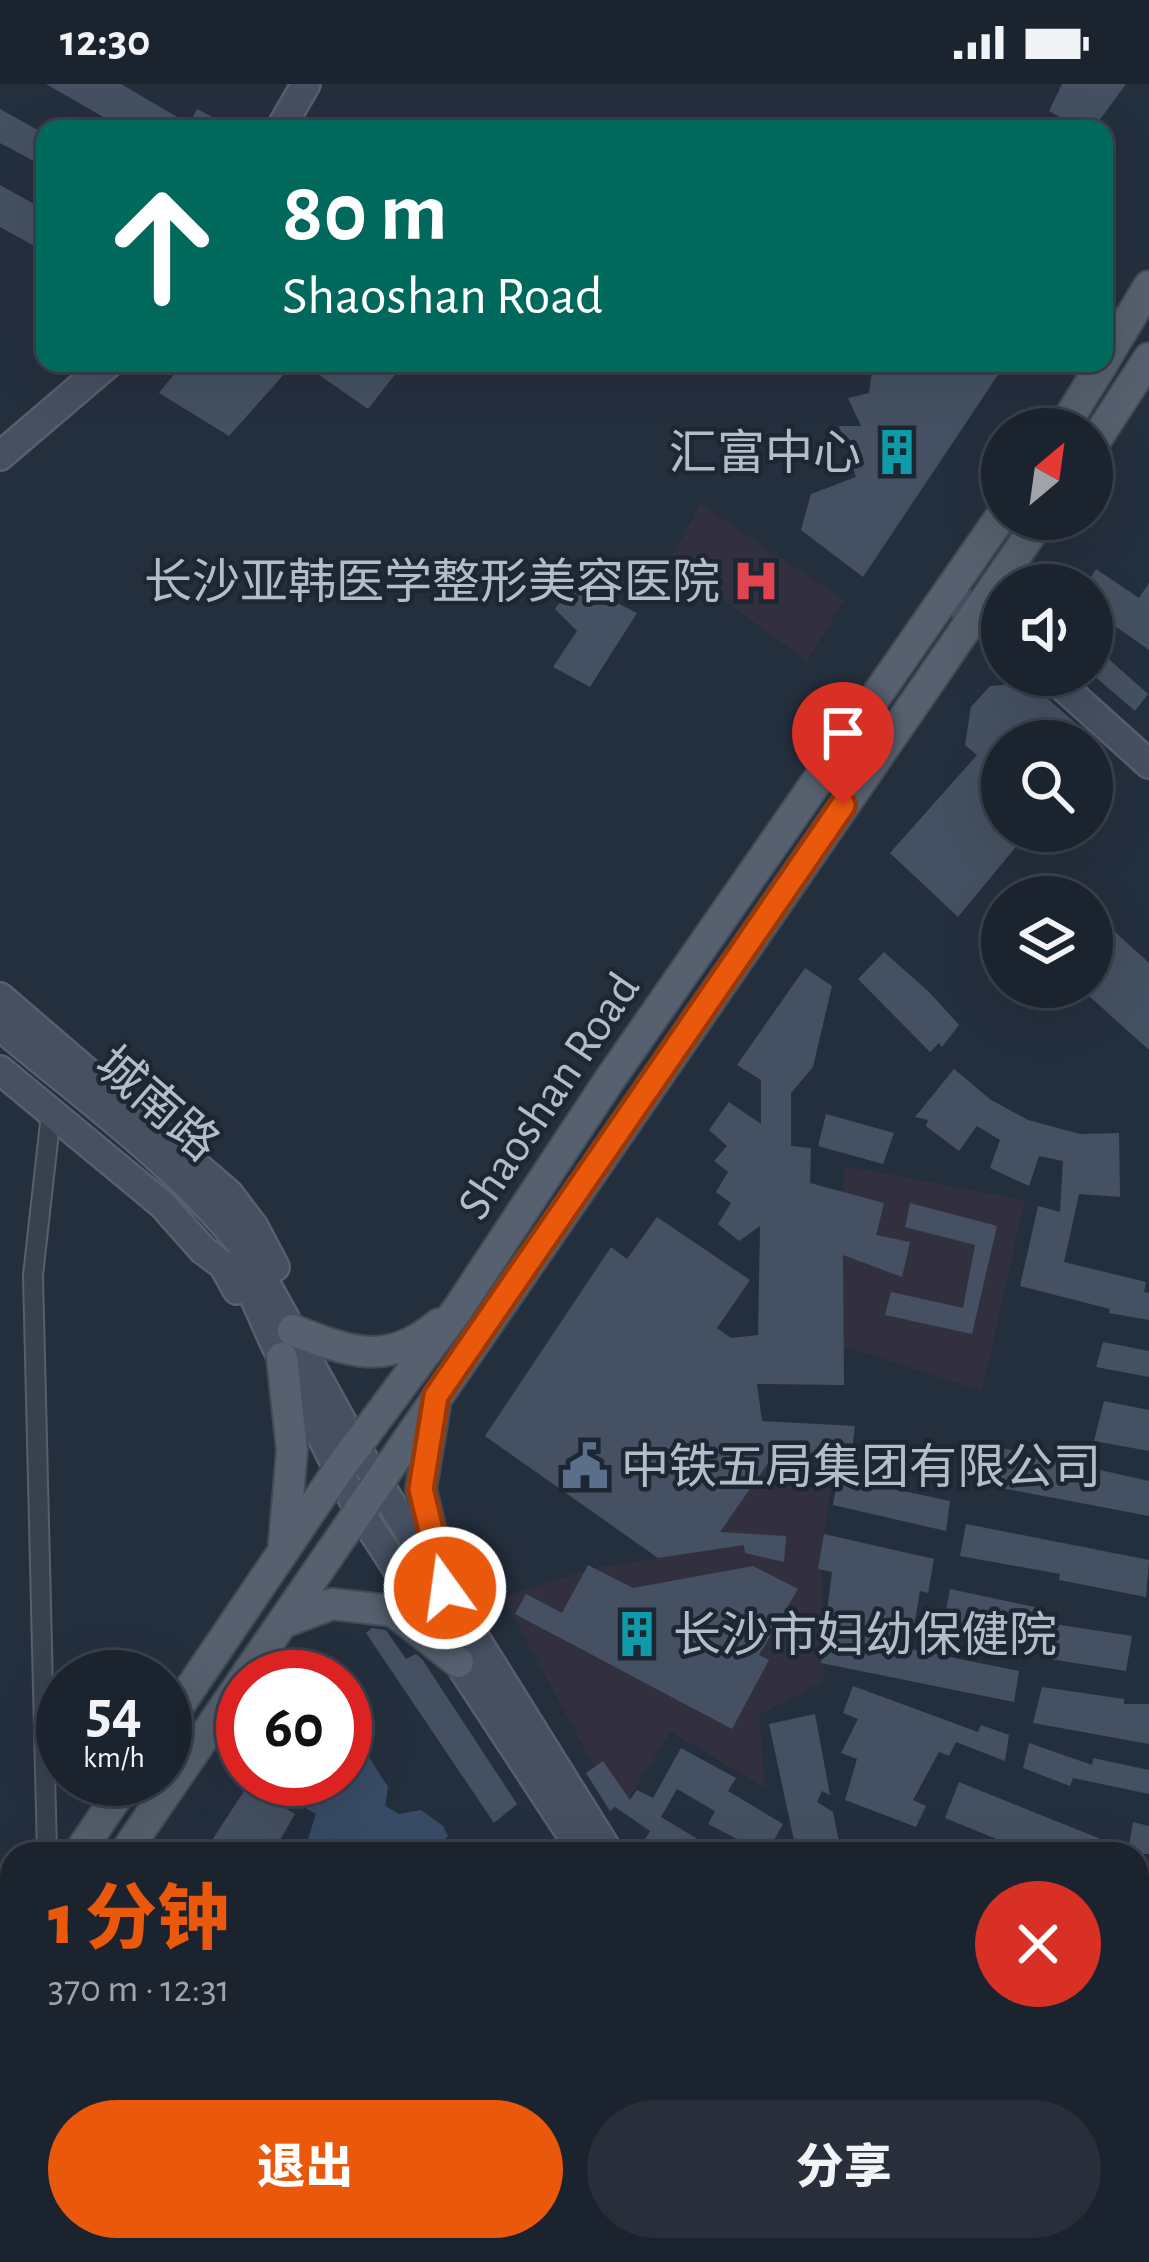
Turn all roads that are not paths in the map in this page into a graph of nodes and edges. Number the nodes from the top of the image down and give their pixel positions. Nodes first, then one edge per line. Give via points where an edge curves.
1 (306, 84) edge
2 (285, 120) edge
3 (1149, 286) edge
4 (1113, 347) edge
5 (1149, 358) edge
6 (98, 372) edge
7 (1098, 372) edge
8 (1076, 408) edge
9 (1113, 414) edge
10 (0, 456) edge
11 (984, 540) edge
12 (1027, 540) edge
13 (947, 592) junction
14 (976, 614) junction
15 (981, 618) edge
16 (1074, 696) edge
17 (1149, 764) edge
18 (0, 997) edge
19 (0, 1025) edge
20 (0, 1041) edge
21 (0, 1070) edge
22 (51, 1114) junction
23 (244, 1257) junction
24 (458, 1309) junction
25 (285, 1338) junction
26 (436, 1396) junction
27 (346, 1460) junction
28 (378, 1481) junction
29 (358, 1510) junction
30 (280, 1557) junction
31 (445, 1588) junction
32 (282, 1623) junction
33 (263, 1650) edge
34 (458, 1662) junction
35 (192, 1686) edge
36 (216, 1719) edge
37 (111, 1806) edge
38 (47, 1842) edge
39 (86, 1842) edge
40 (132, 1842) edge
41 (576, 1842) edge
42 (603, 1842) edge

1 - 2 main road
3 - 4 main road
5 - 9 main road
6 - 10 main road
7 - 8 main road
11 - 13 main road, Shaoshan Road
12 - 14 main road, Shaoshan Road
13 - 14 main road
13 - 24 main road, Shaoshan Road
14 - 15 main road
14 - 26 main road, Shaoshan Road
16 - 17 main road
18 - 25 main road via 229,1194 274,1264
19 - 23 main road, 城南路 via 179,1179 229,1228
20 - 23 main road
21 - 22 main road
22 - 25 main road via 185,1225 242,1299
22 - 38 street via 33,1275
23 - 25 main road
24 - 25 main road via 425,1336 375,1354
24 - 27 main road, Shaoshan Road
25 - 27 main road
25 - 30 main road via 292,1450
26 - 28 main road, Shaoshan Road
26 - 31 main road via 421,1489
27 - 28 main road
27 - 29 main road
27 - 30 main road, Shaoshan Road
28 - 29 main road, Shaoshan Road
28 - 31 main road
29 - 32 main road, Shaoshan Road
29 - 34 main road
30 - 35 main road, Shaoshan Road
31 - 42 main road
32 - 33 main road, Shaoshan Road
32 - 34 main road via 332,1604 393,1611
34 - 41 main road
36 - 40 main road, Shaoshan Road
37 - 39 main road

